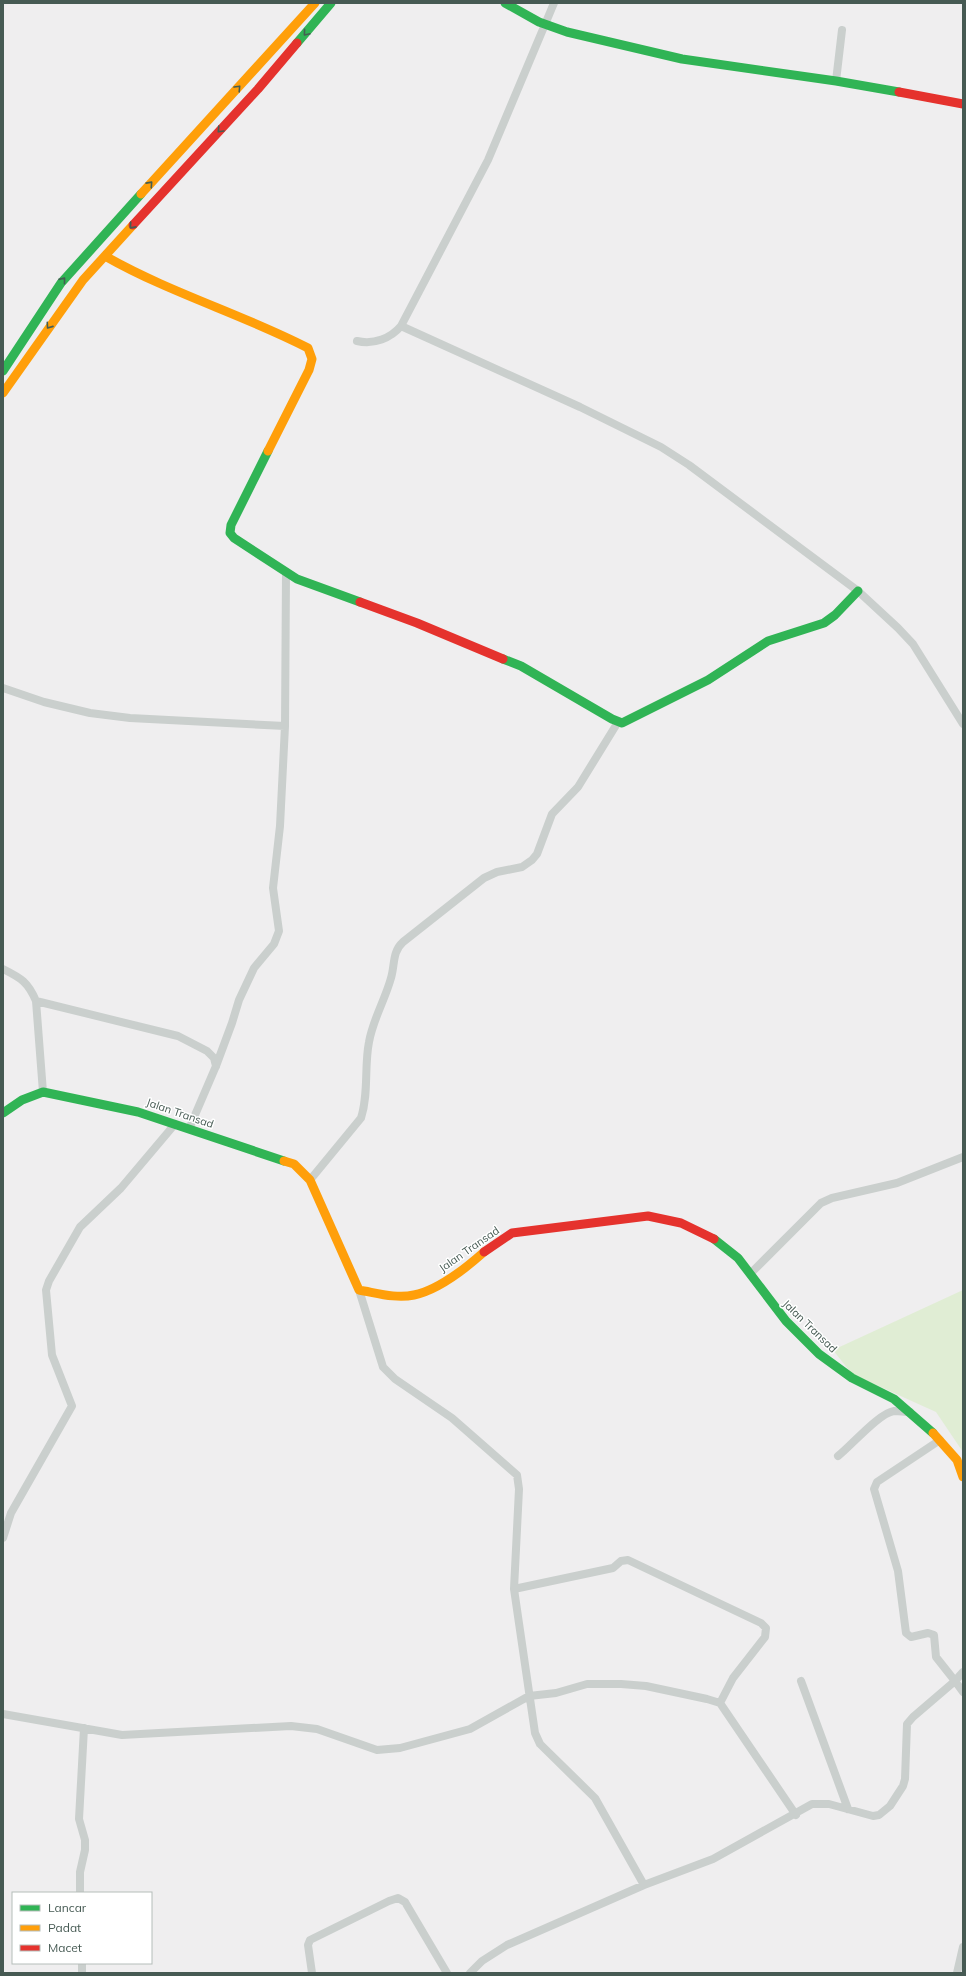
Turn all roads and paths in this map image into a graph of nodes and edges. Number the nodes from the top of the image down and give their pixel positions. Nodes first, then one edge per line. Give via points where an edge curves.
1 (315, 3) edge
2 (331, 3) edge
3 (505, 3) edge
4 (554, 3) edge
5 (545, 24) junction
6 (842, 30) dead end
7 (836, 81) junction
8 (963, 104) edge
9 (104, 256) junction
10 (402, 326) junction
11 (357, 341) dead end
12 (3, 371) edge
13 (3, 393) edge
14 (286, 574) junction
15 (858, 591) junction
16 (3, 688) edge
17 (618, 722) junction
18 (963, 724) edge
19 (284, 726) junction
20 (3, 969) edge
21 (36, 1001) junction
22 (216, 1066) junction
23 (43, 1092) junction
24 (3, 1113) edge
25 (176, 1124) junction
26 (189, 1129) junction
27 (963, 1157) edge
28 (310, 1180) junction
29 (752, 1272) junction
30 (359, 1290) junction
31 (910, 1412) junction
32 (940, 1440) junction
33 (838, 1456) dead end
34 (963, 1477) edge
35 (3, 1538) edge
36 (514, 1589) junction
37 (963, 1672) edge
38 (801, 1681) dead end
39 (955, 1681) junction
40 (963, 1692) edge
41 (529, 1696) junction
42 (720, 1703) junction
43 (3, 1714) edge
44 (84, 1728) junction
45 (848, 1809) junction
46 (796, 1815) junction
47 (644, 1885) junction
48 (80, 1892) edge
49 (963, 1947) edge
50 (312, 1973) edge
51 (447, 1973) edge
52 (470, 1973) edge
53 (957, 1973) edge

12 -> 1 street via 61,283
2 -> 9 street via 258,89
3 - 5 street
4 - 5 street
5 - 7 street via 567,32 682,59
5 - 10 street via 488,160
6 - 7 street
7 - 8 street
9 -> 13 street via 74,291
9 - 14 street via 132,272 276,332 311,352 309,370 231,525 230,533
10 - 11 street via 384,338
10 - 15 street via 580,407 672,454
14 - 17 street via 417,623 521,666
14 - 19 street
15 - 17 street via 824,623 768,641 708,680 630,720
15 - 18 street via 913,644
16 - 19 street via 44,702 90,713 130,718
17 - 28 street via 578,787 552,814 537,854 532,860 522,867 497,872 484,878 396,950 391,978 368,1043 361,1118
19 - 22 street via 280,826 273,888 279,931 274,944 254,968 239,1000
20 - 21 street via 23,979
21 - 22 street via 178,1036 207,1050 214,1058
21 - 23 street
22 - 26 street
23 - 24 street, Jalan Transad via 21,1099
23 - 25 street, Jalan Transad via 138,1112
25 - 26 street, Jalan Transad
25 - 35 street via 121,1188 80,1227 49,1281 46,1290 51,1350 72,1406 11,1513
26 - 28 street, Jalan Transad via 294,1164
27 - 29 street via 897,1183 832,1198 821,1203
28 - 30 street, Jalan Transad
29 - 30 street, Jalan Transad via 705,1232 666,1218 648,1216 512,1233 463,1270 414,1295 392,1296
29 - 31 street, Jalan Transad via 774,1309 793,1330 844,1373 894,1399
30 - 36 street via 383,1367 452,1418 517,1475 519,1489
31 - 32 street, Jalan Transad
31 - 33 street via 894,1411 887,1414 866,1429
32 - 34 street, Jalan Transad via 957,1460
32 - 39 street via 877,1482 874,1489 898,1572 906,1633 911,1637 928,1633 934,1635 936,1657
36 - 41 street
36 - 42 street via 613,1568 621,1561 628,1560 761,1622 766,1628 765,1637 732,1678
37 - 39 street
38 - 45 street
39 - 40 street
39 - 45 street via 907,1724 905,1779 890,1806 879,1815 873,1816
41 - 42 street via 556,1693 587,1684 621,1684 646,1686
41 - 44 street via 470,1729 400,1748 377,1750 317,1729 291,1726 122,1735
41 - 47 street via 537,1739 595,1798
42 - 46 street
43 - 44 street
44 - 48 street via 79,1819 85,1850 80,1872
45 - 46 street via 818,1803
46 - 47 street via 712,1859
47 - 52 street via 507,1945 482,1961
49 - 53 street
50 - 51 street via 308,1945 310,1940 395,1898 404,1902

